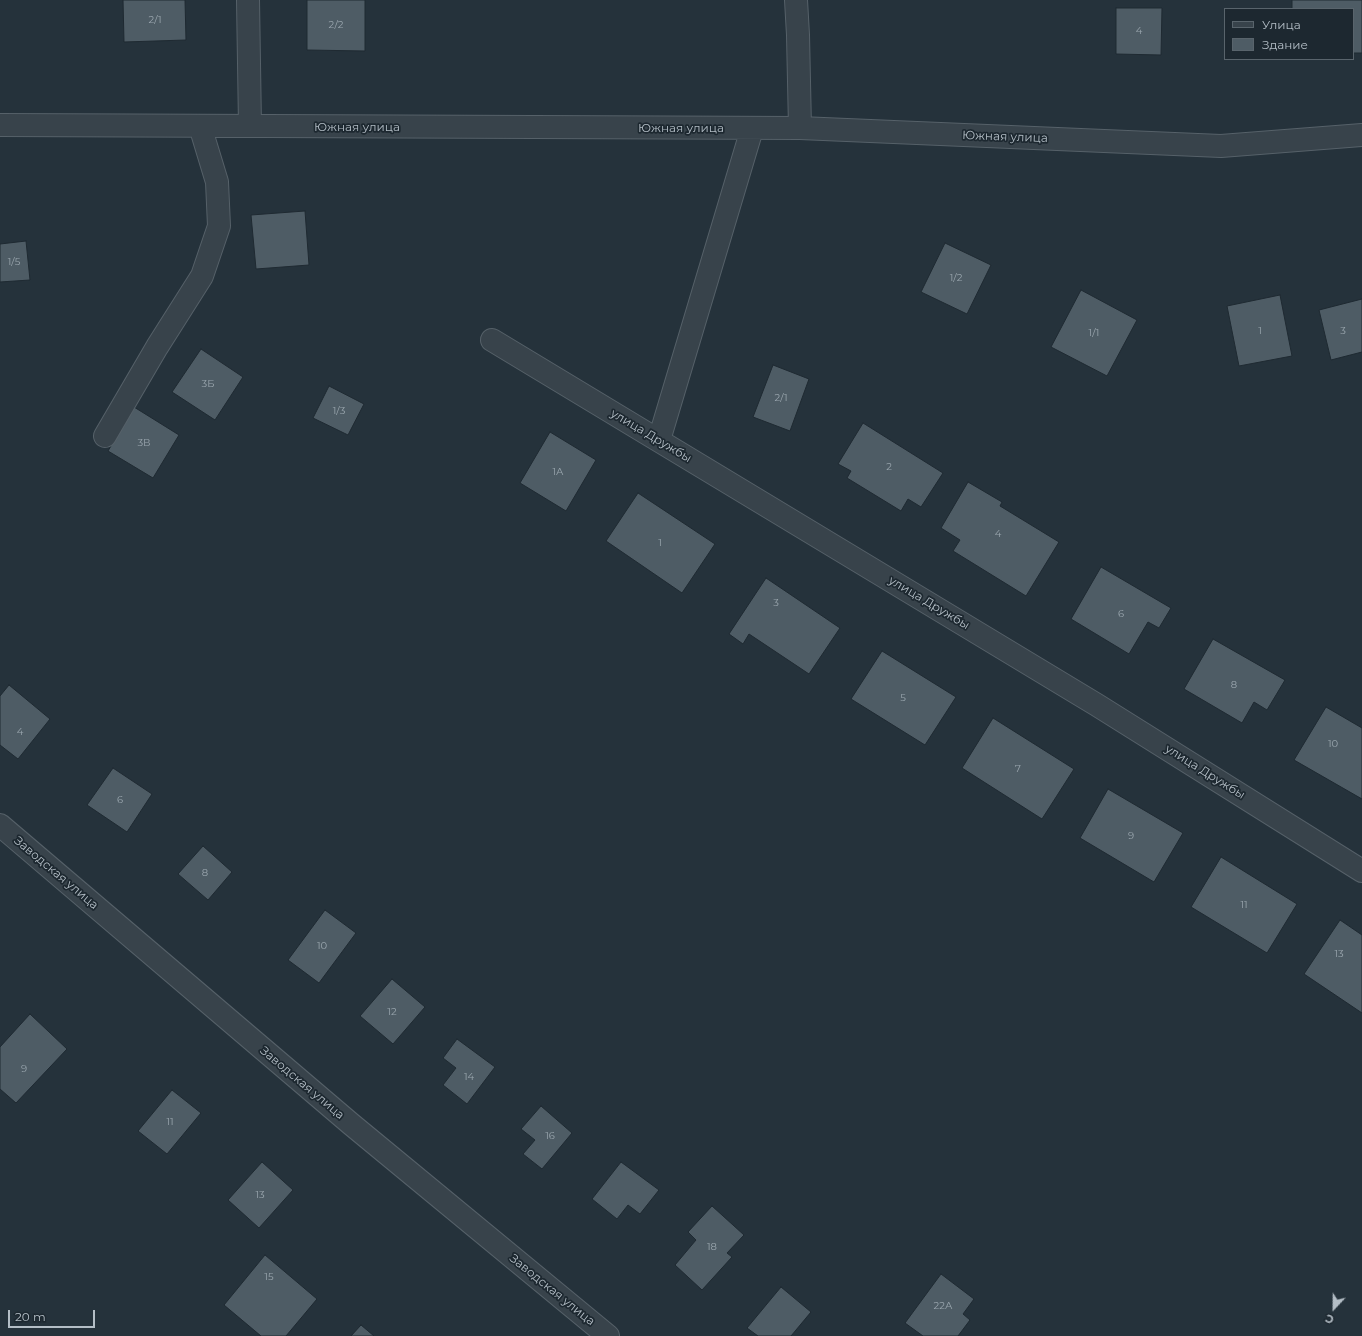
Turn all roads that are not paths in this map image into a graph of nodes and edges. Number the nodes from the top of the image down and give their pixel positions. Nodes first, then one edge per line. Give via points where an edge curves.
1 (248, 0) edge
2 (796, 0) edge
3 (0, 126) edge
4 (200, 126) junction
5 (250, 126) junction
6 (752, 128) junction
7 (800, 128) junction
8 (1362, 135) edge
9 (492, 340) dead end
10 (105, 436) dead end
11 (659, 440) junction
12 (0, 826) edge
13 (1362, 871) edge
14 (608, 1336) edge

1 - 5 street
2 - 7 street
3 - 4 street, Южная улица
4 - 5 street, Южная улица
4 - 10 street via 217,182 219,226 202,276
5 - 6 street, Южная улица
6 - 7 street, Южная улица
6 - 11 street
7 - 8 street, Южная улица via 1221,146
9 - 11 street, улица Дружбы
11 - 13 street, улица Дружбы via 1097,705
12 - 14 street, Заводская улица via 351,1124

